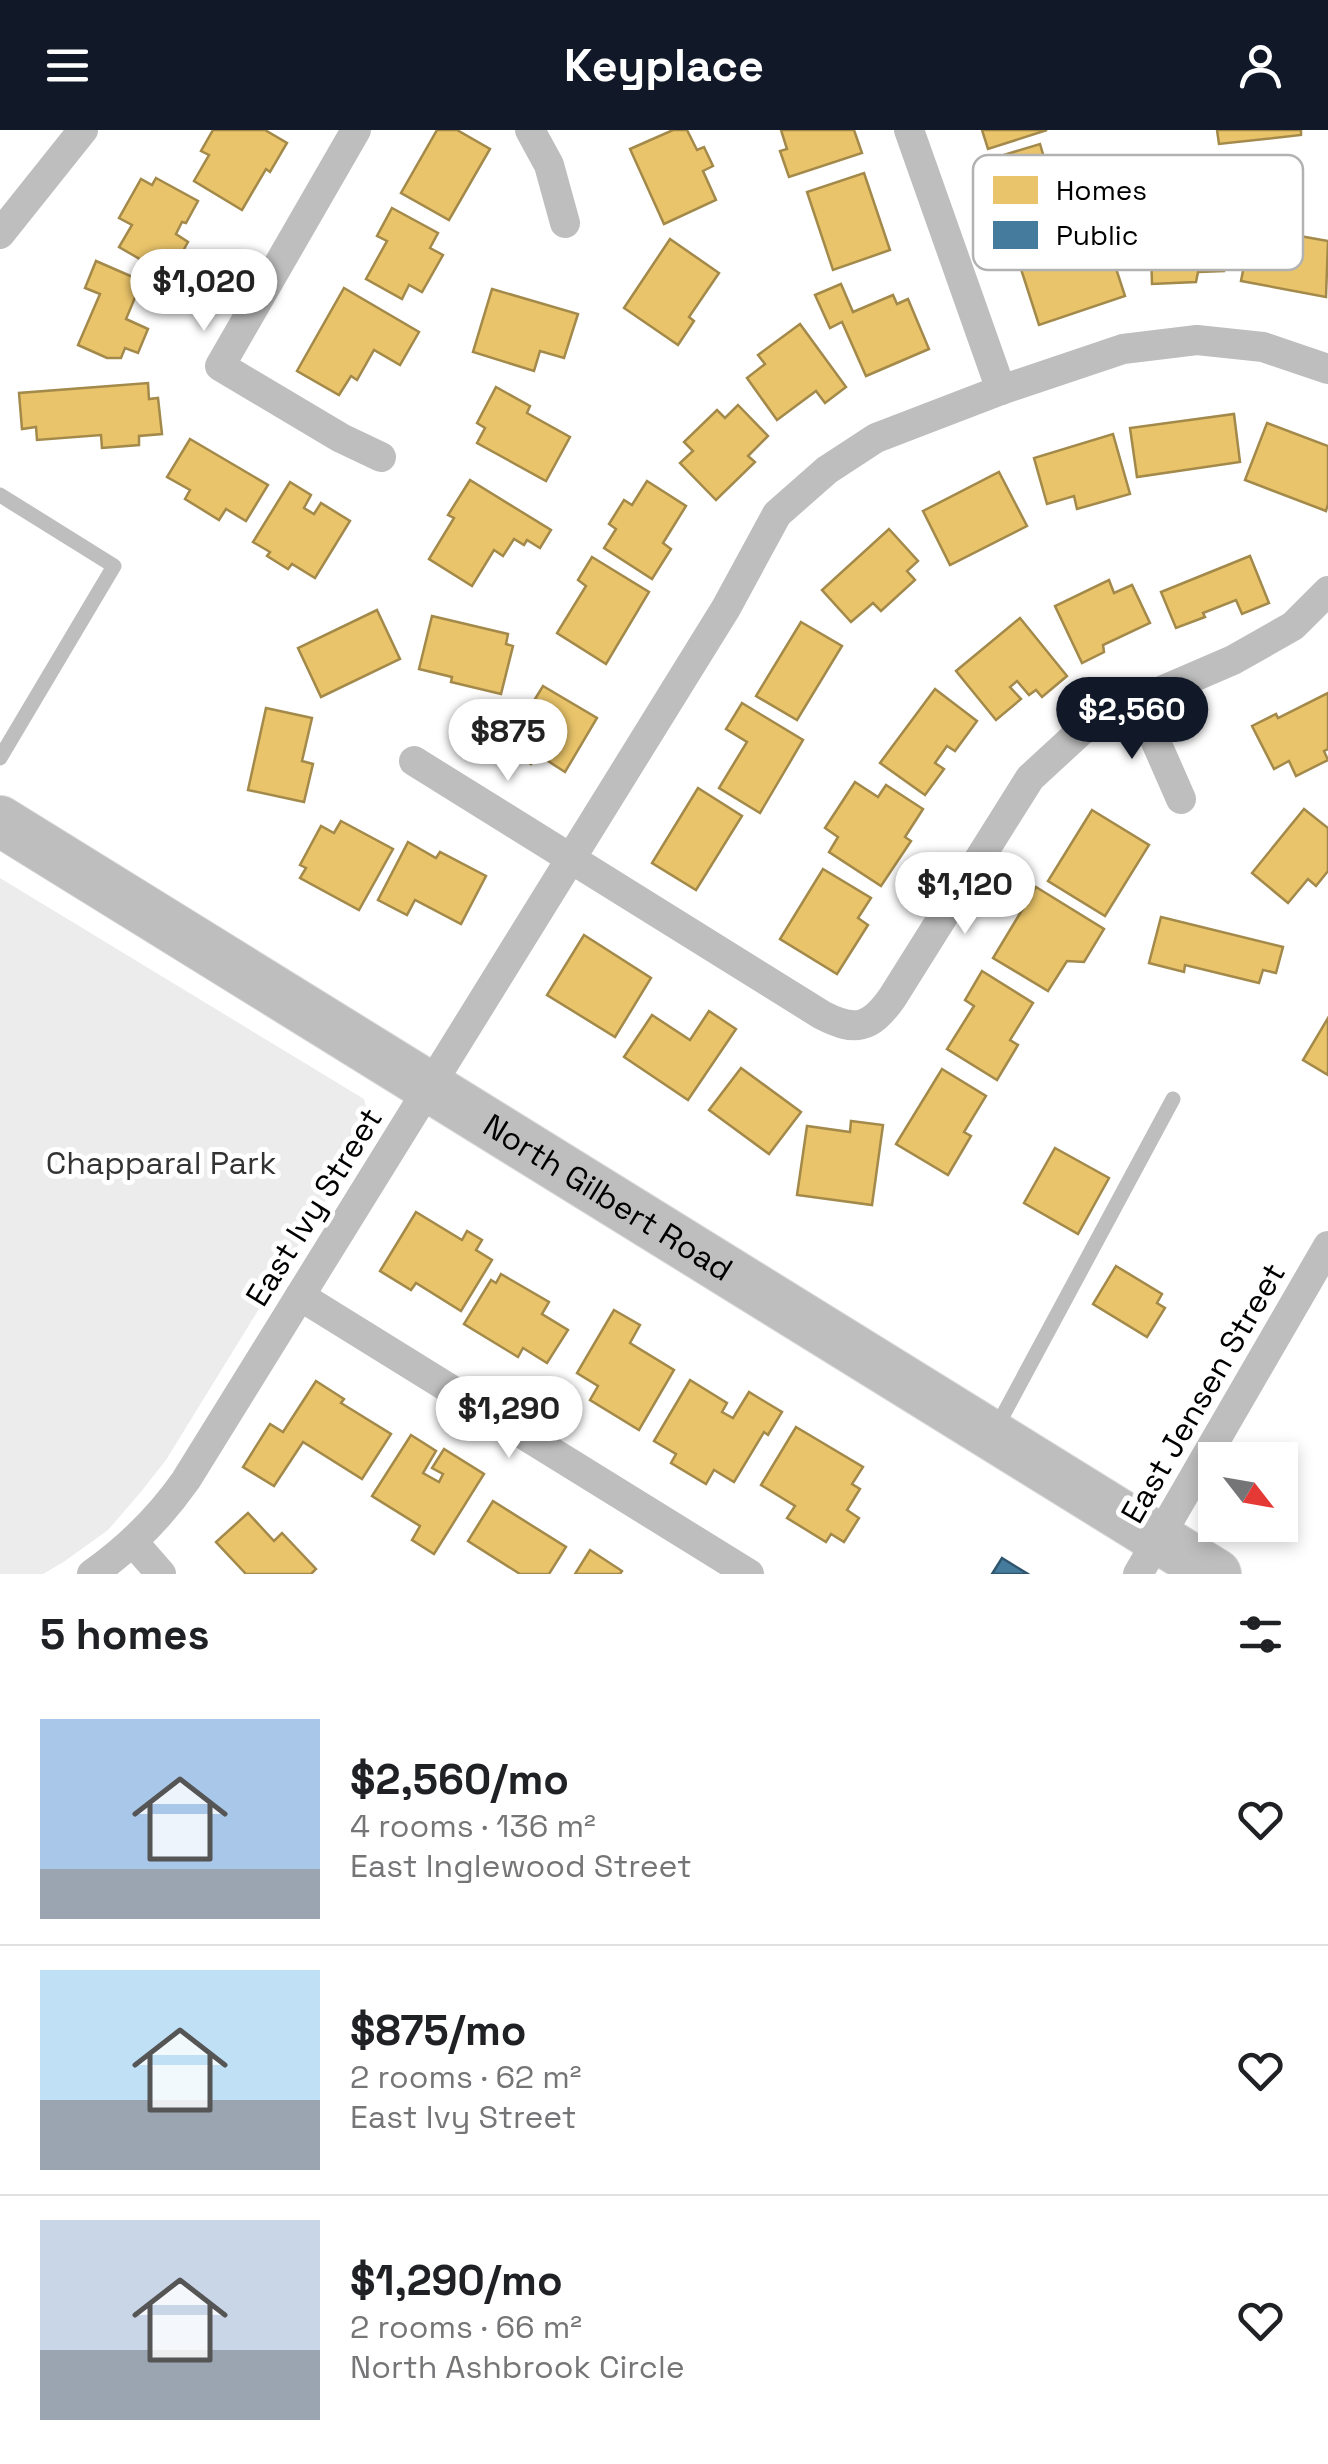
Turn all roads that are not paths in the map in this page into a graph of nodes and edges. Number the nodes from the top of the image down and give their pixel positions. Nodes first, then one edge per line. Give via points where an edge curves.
1 (83, 130) edge
2 (356, 130) edge
3 (530, 130) edge
4 (908, 130) edge
5 (565, 224) dead end
6 (0, 234) edge
7 (1328, 368) edge
8 (1001, 390) junction
9 (380, 458) dead end
10 (0, 495) edge
11 (1328, 592) edge
12 (1138, 701) junction
13 (0, 758) edge
14 (414, 761) dead end
15 (1182, 799) dead end
16 (0, 821) edge
17 (572, 858) junction
18 (430, 1087) junction
19 (1172, 1099) dead end
20 (1328, 1246) edge
21 (300, 1296) junction
22 (992, 1436) junction
23 (133, 1542) junction
24 (1148, 1556) edge
25 (92, 1574) edge
26 (162, 1574) edge
27 (749, 1574) edge
28 (1216, 1574) edge

1 - 6 street
2 - 9 street via 220,366
3 - 5 street via 549,165
4 - 8 street
7 - 8 street, East Ivy Street via 1263,347 1198,340 1123,349
8 - 17 street, East Ivy Street via 876,438 778,514
10 - 13 lane via 114,566
11 - 12 street via 1293,626
12 - 15 street
12 - 17 street via 1081,731 1030,778 892,998 860,1026 822,1015
14 - 17 street
16 - 18 main road, North Gilbert Road
17 - 18 street, East Ivy Street
18 - 21 street, East Ivy Street
18 - 22 main road, North Gilbert Road
19 - 22 lane
20 - 24 street, East Jensen Street
21 - 23 street, East Ivy Street via 186,1480
21 - 27 street
22 - 24 main road, North Gilbert Road
23 - 25 street, East Ivy Street
23 - 26 street
24 - 28 main road, North Gilbert Road

